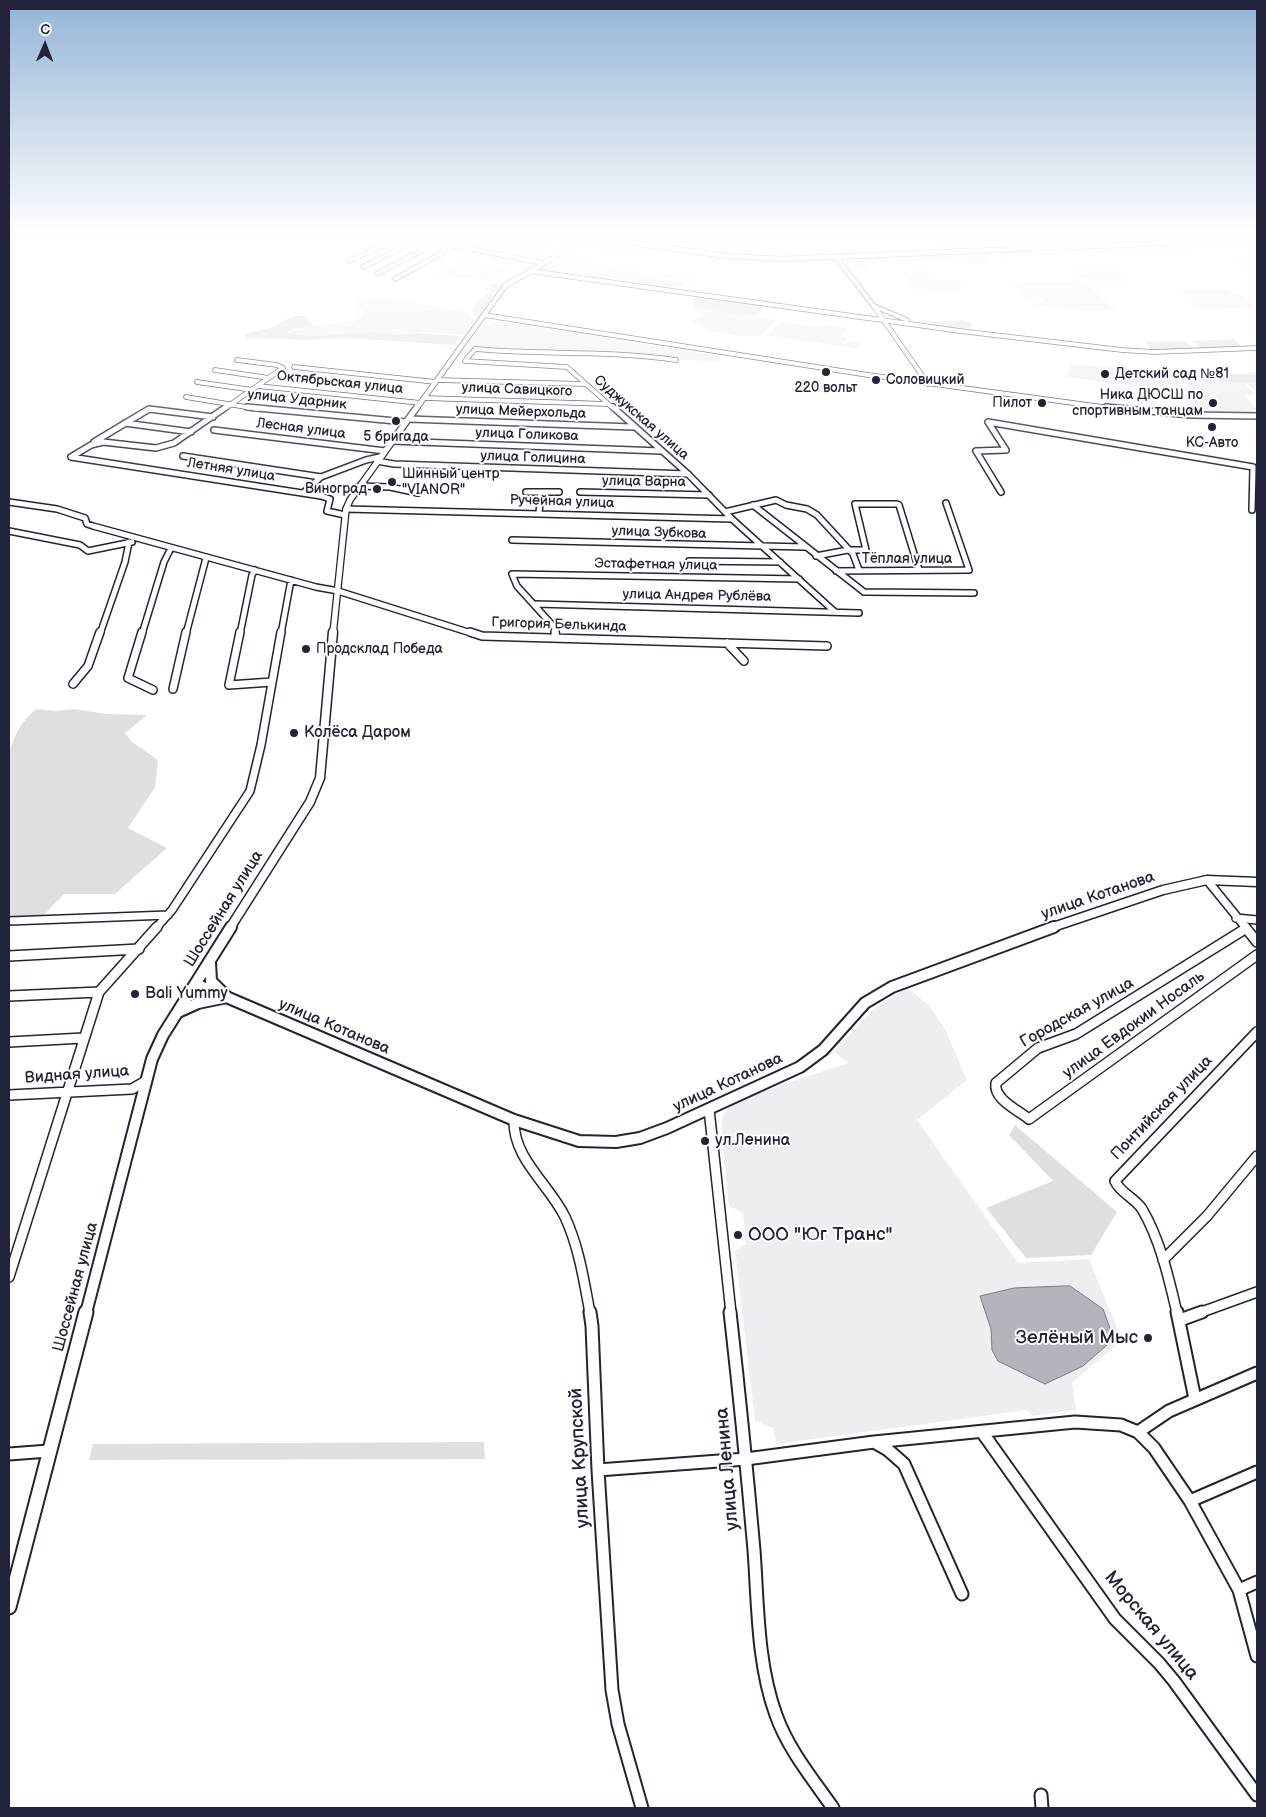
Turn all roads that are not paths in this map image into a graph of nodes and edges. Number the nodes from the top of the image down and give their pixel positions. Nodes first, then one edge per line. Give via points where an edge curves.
1 (480, 321) edge
2 (521, 321) edge
3 (883, 321) edge
4 (895, 321) edge
5 (912, 321) edge
6 (926, 325) junction
7 (461, 346) junction
8 (1257, 348) edge
9 (475, 349) junction
10 (237, 360) dead end
11 (676, 360) dead end
12 (294, 367) dead end
13 (215, 370) dead end
14 (269, 378) junction
15 (437, 381) junction
16 (197, 382) dead end
17 (584, 384) junction
18 (928, 384) junction
19 (258, 386) junction
20 (253, 390) junction
21 (186, 397) dead end
22 (422, 400) junction
23 (232, 404) junction
24 (608, 404) junction
25 (1257, 416) edge
26 (213, 417) junction
27 (408, 420) junction
28 (125, 423) junction
29 (633, 427) junction
30 (214, 430) dead end
31 (191, 432) junction
32 (392, 441) junction
33 (91, 445) junction
34 (385, 451) junction
35 (661, 451) junction
36 (182, 456) dead end
37 (379, 459) junction
38 (688, 474) junction
39 (321, 477) junction
40 (360, 486) junction
41 (526, 492) dead end
42 (541, 492) junction
43 (558, 492) dead end
44 (580, 492) dead end
45 (1001, 492) dead end
46 (303, 493) junction
47 (418, 493) dead end
48 (708, 495) junction
49 (9, 502) edge
50 (946, 503) dead end
51 (753, 505) junction
52 (1252, 510) dead end
53 (346, 512) junction
54 (725, 512) junction
55 (539, 513) junction
56 (732, 519) junction
57 (9, 531) edge
58 (512, 540) dead end
59 (129, 542) junction
60 (144, 542) junction
61 (762, 547) junction
62 (805, 547) junction
63 (171, 548) junction
64 (848, 550) junction
65 (816, 556) junction
66 (206, 558) junction
67 (689, 560) dead end
68 (780, 562) junction
69 (255, 570) junction
70 (859, 570) junction
71 (919, 570) junction
72 (836, 571) junction
73 (799, 579) junction
74 (291, 580) junction
75 (338, 591) junction
76 (974, 593) dead end
77 (536, 604) junction
78 (836, 612) junction
79 (859, 613) dead end
80 (556, 636) junction
81 (727, 643) junction
82 (827, 646) dead end
83 (744, 661) dead end
84 (272, 682) junction
85 (73, 684) dead end
86 (173, 689) dead end
87 (152, 690) dead end
88 (1207, 880) junction
89 (1257, 882) edge
90 (168, 915) junction
91 (1236, 918) junction
92 (1257, 920) edge
93 (9, 921) edge
94 (1245, 929) junction
95 (1257, 942) edge
96 (139, 949) junction
97 (1257, 955) edge
98 (9, 956) edge
99 (210, 961) junction
100 (196, 984) junction
101 (99, 992) junction
102 (9, 996) edge
103 (227, 997) junction
104 (177, 1012) junction
105 (1257, 1032) edge
106 (83, 1038) junction
107 (9, 1042) edge
108 (146, 1081) junction
109 (66, 1092) junction
110 (9, 1095) edge
111 (709, 1109) junction
112 (1029, 1119) joint
113 (514, 1120) junction
114 (1257, 1156) edge
115 (1163, 1260) junction
116 (9, 1277) edge
117 (1257, 1292) edge
118 (1180, 1320) junction
119 (1257, 1373) edge
120 (1195, 1399) junction
121 (982, 1432) junction
122 (1138, 1432) junction
123 (874, 1442) junction
124 (49, 1451) junction
125 (9, 1454) edge
126 (746, 1459) junction
127 (598, 1470) junction
128 (1257, 1472) edge
129 (1190, 1501) junction
130 (1257, 1582) edge
131 (1239, 1590) junction
132 (962, 1594) dead end
133 (9, 1607) edge
134 (1257, 1656) edge
135 (1257, 1795) edge
136 (642, 1808) edge
137 (833, 1808) edge

1 - 7 street, Шоссейная улица
2 - 18 street
3 - 18 street
4 - 6 street
5 - 6 street
6 - 8 street via 1122,350
7 - 9 street
7 - 15 street, Шоссейная улица
9 - 11 street
9 - 17 street, Суджукская улица via 465,362 564,366
10 - 14 street via 282,366
12 - 15 street
13 - 14 street
14 - 19 street
15 - 17 street
15 - 22 street, Шоссейная улица
16 - 20 street
17 - 24 street, Суджукская улица
18 - 25 street via 1172,415
19 - 20 street
19 - 22 street, Октябрьская улица
20 - 23 street
21 - 23 street, улица Ударник
22 - 24 street, улица Савицкого
22 - 27 street, Шоссейная улица
23 - 26 street
23 - 27 street, улица Ударник
24 - 29 street, Суджукская улица
26 - 28 street via 149,409
26 - 31 street
27 - 29 street, улица Мейерхольда
27 - 32 street, Шоссейная улица
28 - 31 street
28 - 33 street
29 - 35 street, Суджукская улица
30 - 34 street, Лесная улица
31 - 33 street via 156,448 113,442
32 - 34 street, Шоссейная улица
32 - 35 street, улица Голикова
33 - 46 street, Летняя улица via 71,457
34 - 37 street, Шоссейная улица
35 - 38 street, Суджукская улица
36 - 39 street
37 - 38 street, улица Голицина via 394,464
37 - 39 street via 366,460
37 - 40 street, Шоссейная улица
38 - 48 street, Суджукская улица
39 - 46 street
40 - 47 street via 390,487
40 - 53 street, Шоссейная улица
41 - 42 street
42 - 43 street
42 - 55 street
44 - 48 street, улица Варна
45 - 52 street via 976,451 1006,450 988,422 1253,467
46 - 53 street, Летняя улица via 330,499 327,510
48 - 54 street
49 - 60 street via 77,515 85,518 87,524
50 - 71 street, Тёплая улица via 969,570
51 - 54 street
51 - 62 street
51 - 64 street via 776,500 807,509 817,515
53 - 55 street, Ручейная улица via 362,509
53 - 75 street, Шоссейная улица
54 - 56 street
55 - 56 street, Ручейная улица
56 - 61 street
57 - 59 street via 80,545 88,552
58 - 61 street, улица Зубкова
59 - 60 street
59 - 85 street via 88,666
60 - 63 street, Григория Белькинда
61 - 62 street, улица Зубкова
61 - 68 street
62 - 65 street
63 - 66 street, Григория Белькинда
63 - 87 street via 128,678
64 - 65 street
64 - 70 street via 855,557
64 - 71 street via 866,549 855,504 899,505
65 - 72 street
66 - 69 street, Григория Белькинда
66 - 86 street
67 - 68 street
68 - 73 street
69 - 74 street, Григория Белькинда
69 - 84 street via 229,685
70 - 71 street, Тёплая улица
70 - 72 street, Тёплая улица
72 - 76 street via 864,592
73 - 77 street, Эстафетная улица via 512,574 517,586
73 - 78 street
74 - 75 street, Григория Белькинда
74 - 84 street
75 - 80 street, Григория Белькинда via 482,636
75 - 99 street, Шоссейная улица via 320,778 310,802
77 - 78 street, улица Андрея Рублёва
77 - 80 street via 555,628
78 - 79 street, улица Андрея Рублёва
80 - 81 street, Григория Белькинда
81 - 82 street, Григория Белькинда
81 - 83 street
84 - 90 street via 250,791
88 - 89 street, улица Котанова
88 - 91 street
88 - 111 street, улица Котанова via 1145,896 892,987 865,1003 814,1058
90 - 93 street
90 - 96 street
91 - 92 street
91 - 94 street
94 - 95 street
94 - 112 street, Городская улица via 1076,1034 1038,1048 996,1083 995,1089 1000,1096
96 - 98 street
96 - 101 street
97 - 112 street, улица Евдокии Носаль
99 - 100 street, Шоссейная улица
99 - 103 street via 212,982
100 - 103 street, улица Котанова
100 - 104 street, Шоссейная улица
101 - 102 street
101 - 106 street
103 - 104 street via 198,1002
103 - 113 street, улица Котанова
104 - 108 street, Шоссейная улица via 163,1036
105 - 115 street, Понтийская улица via 1115,1181 1118,1188 1140,1208
106 - 107 street
106 - 109 street
108 - 109 street, Видная улица via 132,1089
108 - 124 street, Шоссейная улица
109 - 110 street, Видная улица
109 - 116 street
111 - 113 street, улица Котанова via 640,1138 616,1142 579,1141
111 - 126 street, улица Ленина
113 - 127 street, улица Крупской via 516,1141 560,1207 578,1262 592,1326
114 - 115 street via 1207,1216
115 - 118 street
117 - 118 street
118 - 120 street
119 - 120 street
120 - 122 street via 1169,1411
121 - 122 street via 1075,1422 1121,1425
121 - 123 street
121 - 135 street, Морская улица via 1115,1619 1169,1675
122 - 129 street via 1154,1448
123 - 126 street
123 - 132 street via 904,1464
124 - 125 street
124 - 133 street, Шоссейная улица
126 - 127 street
126 - 137 street, улица Ленина via 767,1685 789,1744
127 - 136 street, улица Крупской via 612,1690 618,1724
128 - 129 street
129 - 131 street
130 - 131 street
131 - 134 street

